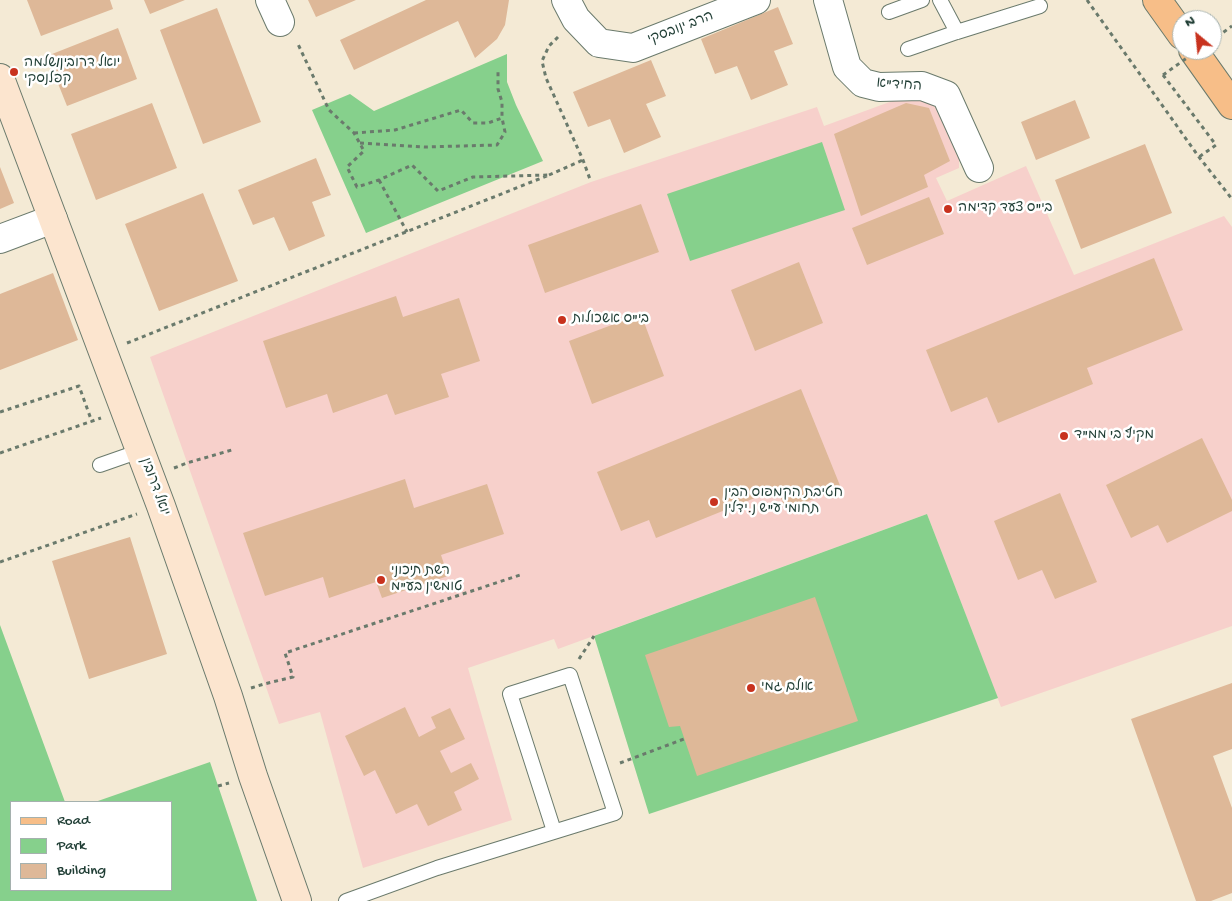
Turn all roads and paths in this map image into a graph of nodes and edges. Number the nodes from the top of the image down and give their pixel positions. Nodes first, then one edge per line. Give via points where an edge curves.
1 (756, 0) edge
2 (828, 0) edge
3 (922, 0) edge
4 (940, 0) edge
5 (1087, 0) edge
6 (1157, 0) edge
7 (1040, 6) dead end
8 (571, 10) edge
9 (275, 11) edge
10 (889, 12) dead end
11 (1172, 21) edge
12 (957, 32) junction
13 (908, 49) dead end
14 (1184, 60) edge
15 (1200, 60) edge
16 (498, 72) dead end
17 (0, 78) edge
18 (1232, 105) edge
19 (502, 118) junction
20 (354, 132) junction
21 (360, 143) junction
22 (1200, 157) junction
23 (583, 160) junction
24 (979, 168) dead end
25 (549, 175) junction
26 (379, 180) junction
27 (591, 182) dead end
28 (1232, 199) edge
29 (53, 219) junction
30 (407, 232) junction
31 (0, 239) edge
32 (104, 353) junction
33 (125, 410) junction
34 (0, 412) edge
35 (92, 422) junction
36 (235, 449) dead end
37 (140, 450) junction
38 (0, 453) edge
39 (100, 466) dead end
40 (151, 479) junction
41 (161, 506) junction
42 (0, 562) edge
43 (523, 574) dead end
44 (594, 636) dead end
45 (570, 675) junction
46 (228, 696) junction
47 (684, 739) dead end
48 (600, 769) junction
49 (554, 832) junction
50 (298, 901) edge
51 (346, 901) edge

1 - 8 street, הרב ינובסקי via 633,48 599,43
2 - 24 street, החיד"א via 847,67 863,83 879,87 922,86 946,94
3 - 10 lane
4 - 12 lane
5 - 22 path
6 - 11 main road
7 - 12 lane
8 - 23 path via 542,61 546,78
9 - 20 path via 289,24 329,110
12 - 13 lane
14 - 22 path, bridge via 1163,75 1216,145
15 - 18 main road
16 - 19 path
17 - 29 street, יואל דרובין
19 - 20 path via 488,123 473,123 461,110 395,130
19 - 21 path via 505,132 497,145 425,147
20 - 21 path
21 - 26 path via 364,151 347,167 357,187
22 - 28 path
23 - 25 path
23 - 27 path
25 - 26 path via 473,177 438,191 412,165
25 - 30 path
26 - 30 path
29 - 31 street
29 - 32 street, יואל דרובין
30 - 32 path
32 - 33 street, יואל דרובין
33 - 35 path
33 - 37 street, יואל דרובין
34 - 35 path via 79,386
35 - 38 path
36 - 40 path via 187,463
37 - 39 lane
37 - 40 street, יואל דרובין
40 - 41 street, יואל דרובין
41 - 42 path
41 - 46 street, יואל דרובין
43 - 46 path via 285,653 293,677
44 - 45 path
45 - 48 lane
45 - 49 lane via 510,694
46 - 50 street, יואל דרובין
47 - 48 path
48 - 49 lane via 614,813
49 - 51 lane

